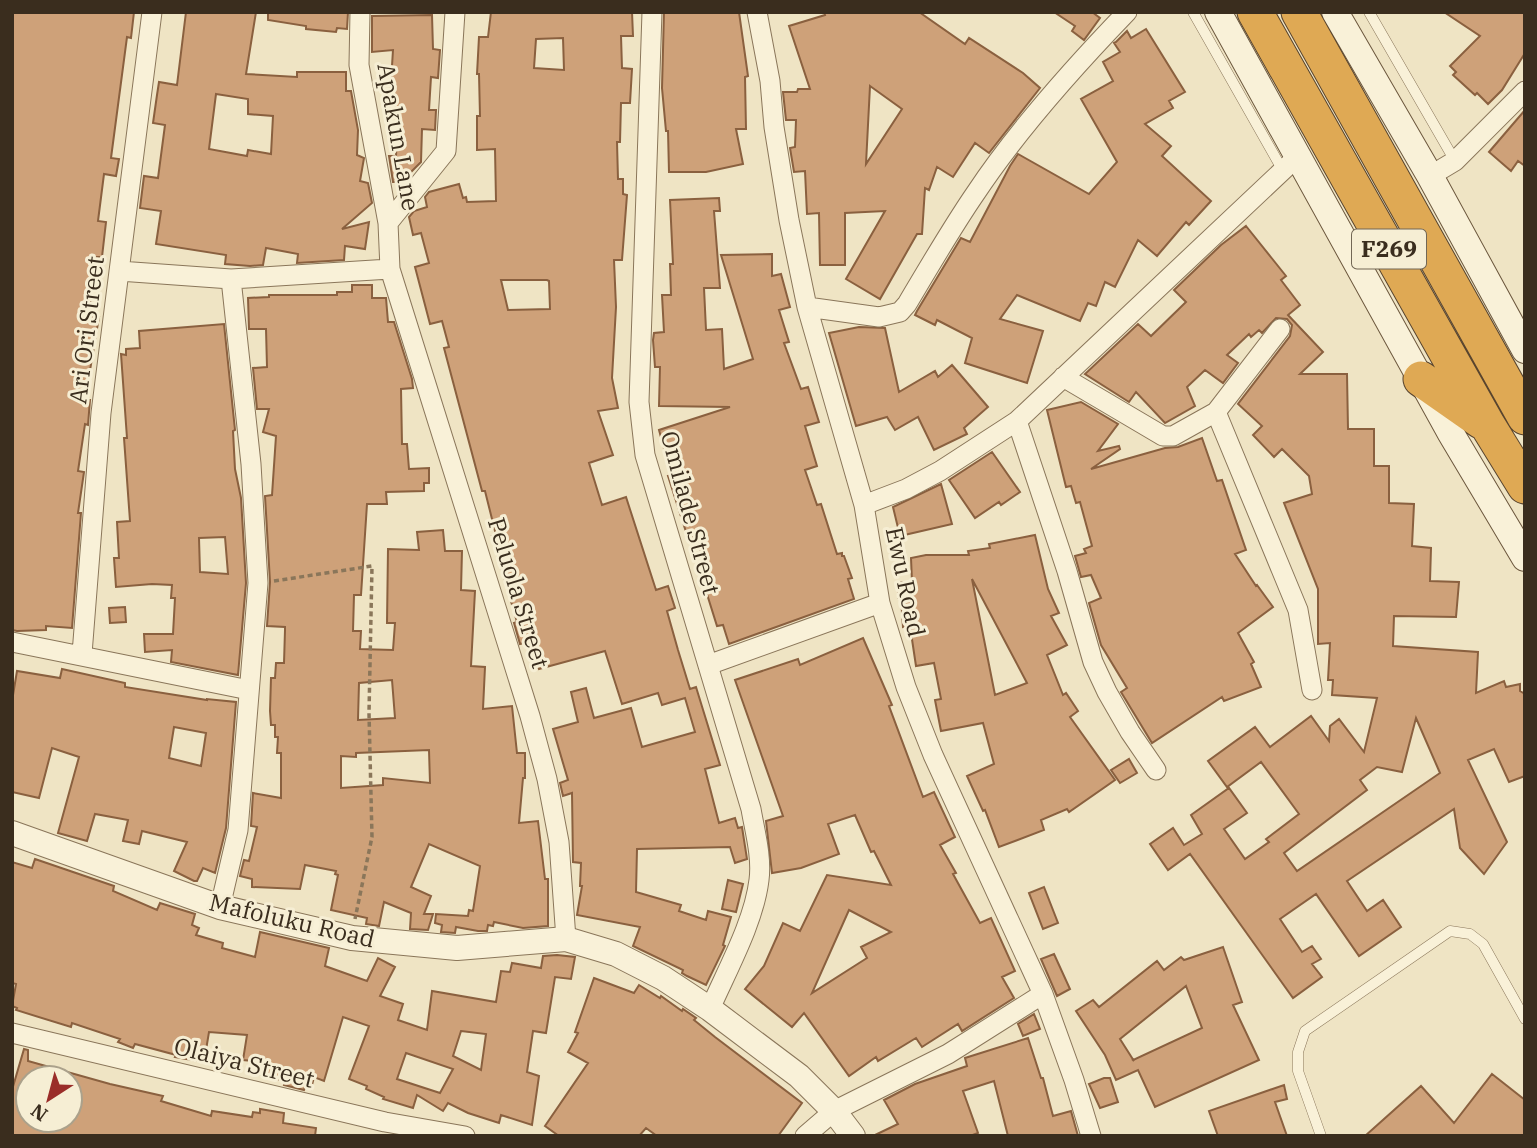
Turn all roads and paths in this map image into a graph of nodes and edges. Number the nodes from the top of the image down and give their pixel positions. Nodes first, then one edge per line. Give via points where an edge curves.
1 (152, 12) edge
2 (360, 12) edge
3 (455, 12) edge
4 (652, 12) edge
5 (757, 12) edge
6 (1127, 12) edge
7 (1194, 12) edge
8 (1218, 12) edge
9 (1255, 12) edge
10 (1298, 12) edge
11 (1335, 12) edge
12 (1369, 12) edge
13 (1525, 91) edge
14 (1455, 161) junction
15 (1289, 163) junction
16 (1430, 176) junction
17 (388, 223) junction
18 (390, 269) junction
19 (119, 271) junction
20 (231, 279) junction
21 (807, 307) junction
22 (1280, 329) dead end
23 (1525, 350) edge
24 (1063, 377) junction
25 (1421, 379) junction
26 (1216, 412) junction
27 (1525, 417) edge
28 (1017, 421) junction
29 (1488, 426) junction
30 (1525, 486) edge
31 (864, 505) junction
32 (1525, 558) edge
33 (258, 583) junction
34 (880, 603) junction
35 (12, 642) edge
36 (82, 654) junction
37 (708, 665) junction
38 (249, 690) junction
39 (1312, 690) dead end
40 (1156, 770) dead end
41 (12, 833) edge
42 (220, 907) junction
43 (352, 939) junction
44 (566, 939) junction
45 (1043, 994) junction
46 (710, 1009) junction
47 (1525, 1019) edge
48 (12, 1032) edge
49 (834, 1111) junction
50 (465, 1136) edge
51 (805, 1136) edge
52 (853, 1136) edge
53 (1091, 1136) edge
54 (1321, 1136) edge

1 - 19 street, Ari Ori Street
2 - 17 street, Apakun Lane via 359,65
3 - 17 street via 446,151
4 - 37 street, Omilade Street via 639,402 645,455
5 - 21 street, Ewu Road via 780,174
6 - 21 street via 998,162 900,312 879,317
7 - 15 lane
8 - 15 main road
9 - 29 highway, F269
10 - 27 highway, F269
11 - 16 main road
12 - 14 lane
13 - 14 street
14 - 16 street
15 - 24 street
15 - 25 main road
16 - 23 main road
17 - 18 street, Apakun Lane
18 - 20 street
18 - 44 street, Peluola Street via 547,779 559,842
19 - 20 street
19 - 36 street, Ari Ori Street via 101,412
20 - 33 street via 251,464
21 - 31 street, Ewu Road
22 - 26 street
24 - 26 street via 1163,436 1173,436
24 - 28 street
25 - 29 highway
25 - 32 main road
26 - 39 street via 1298,610
28 - 31 street via 940,471
28 - 40 street via 1068,571 1093,662
29 - 30 highway, F269
31 - 34 street, Ewu Road
33 - 38 street
33 - 43 path via 372,566 372,837
34 - 37 street
34 - 45 street, Ewu Road via 933,755
35 - 36 street
36 - 38 street
37 - 46 street, Omilade Street via 751,809 759,879 753,908
38 - 42 street via 238,830
41 - 42 street, Mafoluku Road
42 - 43 street, Mafoluku Road
43 - 44 street, Mafoluku Road via 457,948
44 - 46 street, Mafoluku Road via 615,954
45 - 49 street via 948,1054
45 - 53 street, Ewu Road
46 - 49 street, Mafoluku Road via 799,1076
47 - 54 lane via 1483,944 1470,934 1450,931 1305,1031 1298,1071
48 - 50 street, Olaiya Street via 385,1122
49 - 51 street
49 - 52 street, Mafoluku Road

